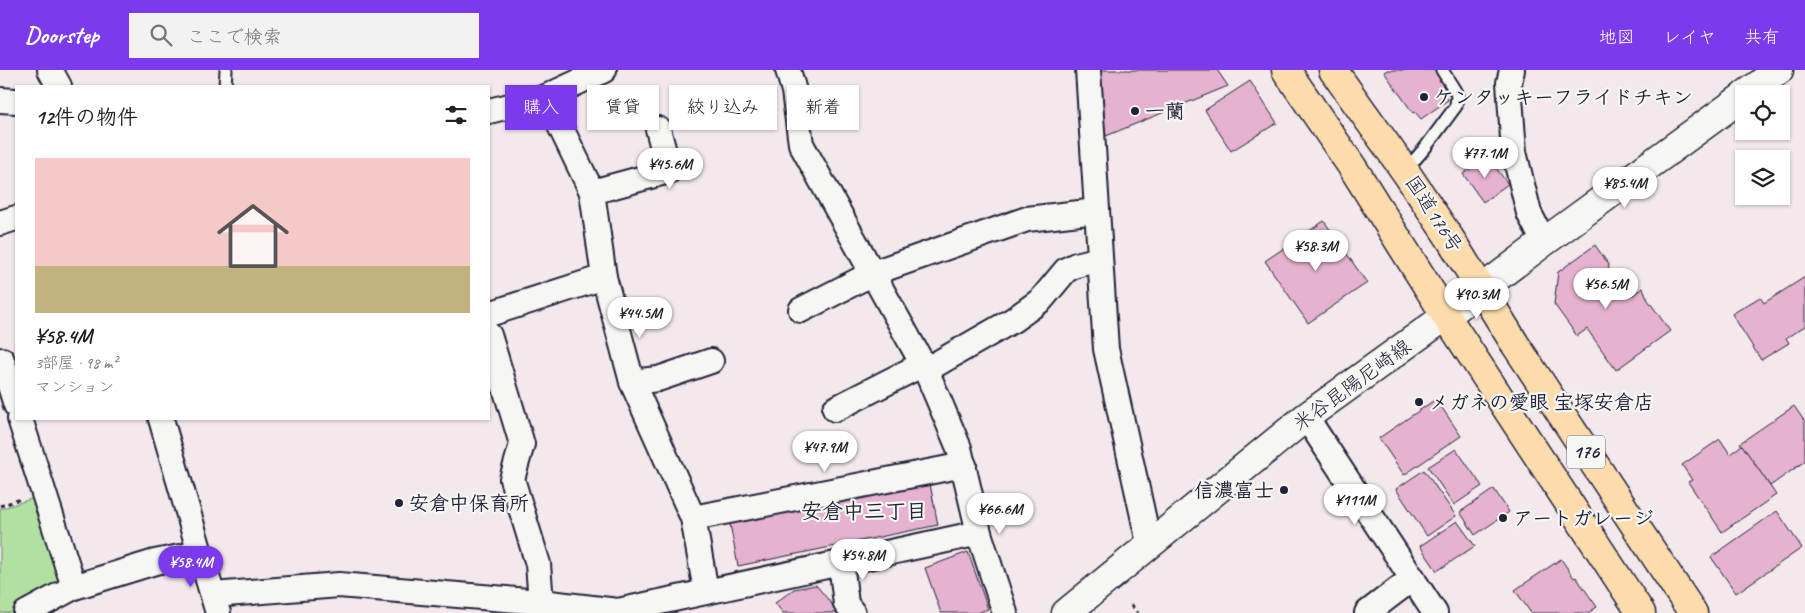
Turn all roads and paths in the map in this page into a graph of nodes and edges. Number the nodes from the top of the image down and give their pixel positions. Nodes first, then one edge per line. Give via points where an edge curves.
1 (50, 70) edge
2 (226, 70) edge
3 (604, 70) edge
4 (788, 70) edge
5 (1088, 70) edge
6 (1286, 70) edge
7 (1333, 70) edge
8 (1442, 70) edge
9 (1512, 70) edge
10 (1779, 70) edge
11 (58, 85) edge
12 (225, 85) edge
13 (572, 85) edge
14 (1759, 85) edge
15 (0, 100) edge
16 (15, 102) edge
17 (1735, 102) edge
18 (505, 107) edge
19 (490, 111) edge
20 (562, 130) edge
21 (658, 130) edge
22 (1405, 171) junction
23 (592, 192) junction
24 (1097, 211) junction
25 (15, 218) edge
26 (0, 223) edge
27 (1544, 242) junction
28 (1100, 259) junction
29 (873, 272) junction
30 (604, 277) junction
31 (1482, 290) junction
32 (801, 310) dead end
33 (490, 314) edge
34 (1446, 316) junction
35 (490, 337) edge
36 (1, 357) edge
37 (711, 361) dead end
38 (925, 367) junction
39 (632, 382) junction
40 (15, 403) edge
41 (835, 409) dead end
42 (1306, 418) junction
43 (20, 420) edge
44 (161, 420) edge
45 (964, 466) junction
46 (693, 518) junction
47 (979, 533) junction
48 (1150, 543) junction
49 (200, 553) junction
50 (841, 562) junction
51 (1412, 578) junction
52 (74, 587) junction
53 (706, 591) junction
54 (542, 602) junction
55 (215, 604) edge
56 (1132, 605) dead end
57 (618, 612) edge
58 (26, 613) edge
59 (853, 613) edge
60 (1005, 613) edge
61 (1066, 613) edge
62 (1138, 613) edge
63 (1367, 613) edge
64 (1435, 613) edge
65 (1641, 613) edge
66 (1693, 613) edge

1 - 11 street
2 - 12 lane
3 - 13 street
4 - 29 street via 801,144
5 - 24 street
6 - 34 highway, 176 via 1353,168
7 - 22 highway, 国道176号 / 176
8 - 22 lane via 1457,94 1456,106
9 - 27 street via 1509,82 1514,152 1529,213
10 - 14 main road, 米谷昆陽尼崎線
15 - 16 street
17 - 27 main road, 米谷昆陽尼崎線
18 - 19 street
20 - 23 street
21 - 23 street via 669,171
22 - 31 highway, 国道176号 / 176
23 - 30 street
24 - 28 street
24 - 29 street via 1027,219
25 - 26 street
27 - 31 main road, 米谷昆陽尼崎線
28 - 38 street via 1076,264 1066,270 1041,300 1020,315
28 - 48 street via 1106,349
29 - 32 street
29 - 38 street
30 - 33 street
30 - 39 street
31 - 34 main road, 米谷昆陽尼崎線
31 - 66 highway, 国道176号 / 176 via 1514,344
34 - 42 main road, 米谷昆陽尼崎線
34 - 65 highway, 176
35 - 54 street via 522,444 512,479 538,564
36 - 40 street
37 - 39 street via 658,379
38 - 41 street
38 - 45 street via 960,448
39 - 46 street
42 - 48 main road, 米谷昆陽尼崎線
42 - 51 street
43 - 52 street
44 - 49 street
45 - 46 street
45 - 47 street
46 - 53 street
47 - 50 street
47 - 60 street
48 - 61 main road, 米谷昆陽尼崎線
49 - 52 street via 155,562
49 - 55 street
50 - 53 street
50 - 59 street via 846,604
51 - 63 street
51 - 64 street
52 - 58 street
53 - 57 street
54 - 55 street via 339,585
54 - 57 street
56 - 62 path

